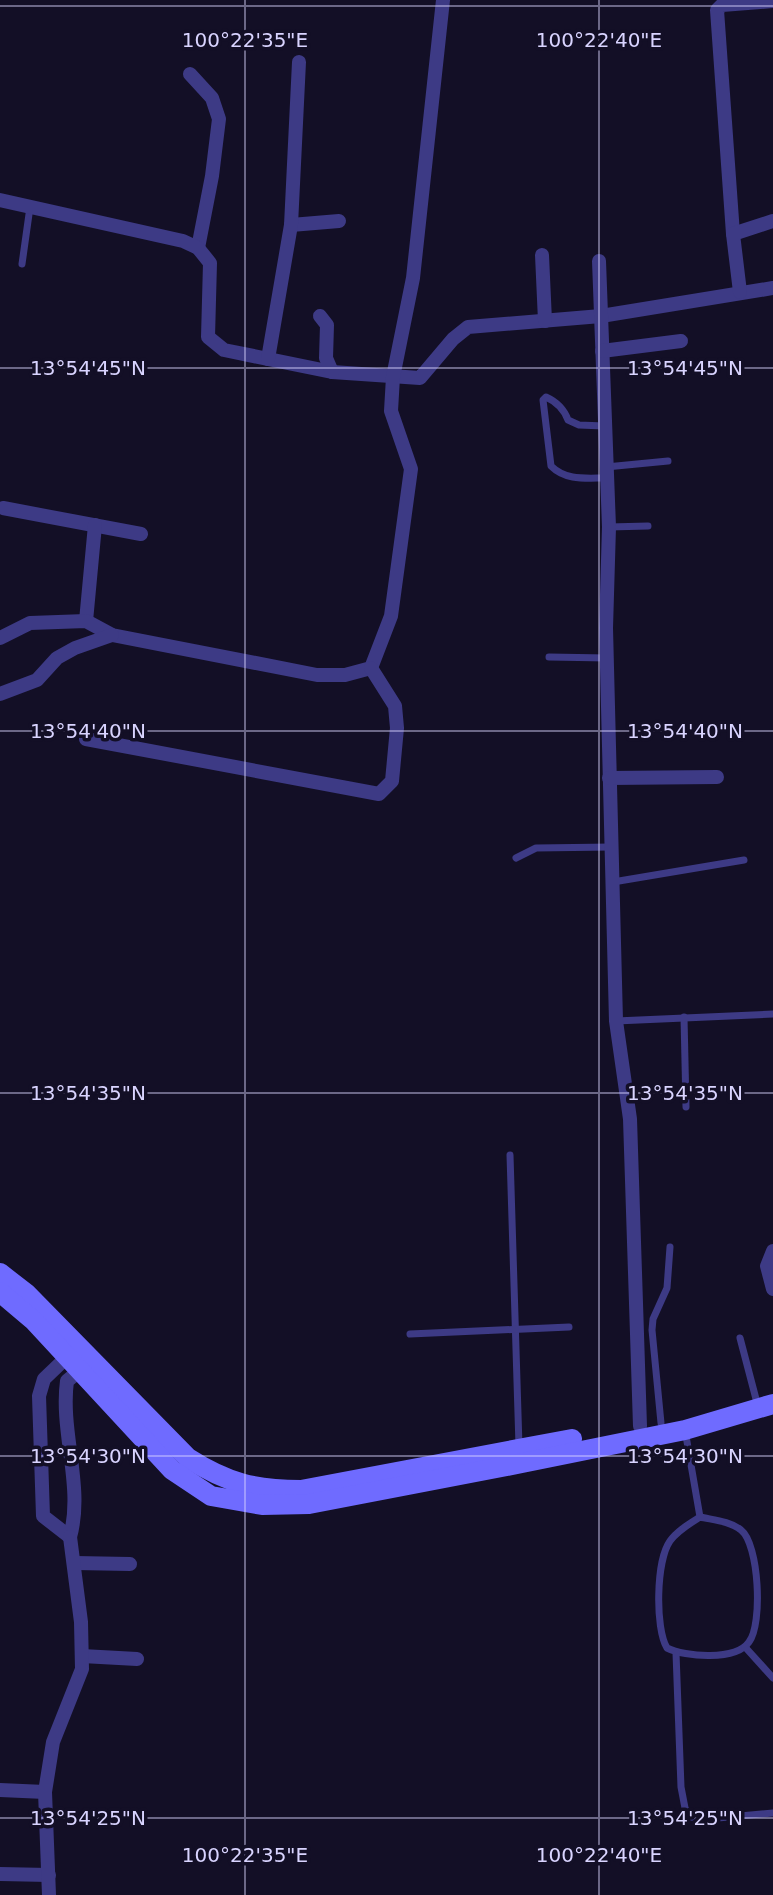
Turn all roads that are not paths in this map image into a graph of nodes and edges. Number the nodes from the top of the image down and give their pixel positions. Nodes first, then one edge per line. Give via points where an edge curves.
1 (443, 0) edge
2 (773, 1) edge
3 (299, 62) dead end
4 (190, 74) dead end
5 (0, 200) edge
6 (30, 207) junction
7 (339, 221) dead end
8 (773, 221) edge
9 (291, 225) junction
10 (733, 234) junction
11 (198, 248) junction
12 (542, 255) dead end
13 (599, 261) dead end
14 (22, 264) dead end
15 (773, 288) edge
16 (740, 292) junction
17 (320, 316) dead end
18 (601, 316) junction
19 (545, 321) junction
20 (681, 341) dead end
21 (602, 351) junction
22 (268, 359) junction
23 (332, 372) junction
24 (393, 377) junction
25 (604, 426) junction
26 (668, 461) dead end
27 (606, 473) junction
28 (3, 508) dead end
29 (95, 525) junction
30 (648, 526) dead end
31 (609, 527) junction
32 (141, 534) dead end
33 (86, 621) junction
34 (112, 635) junction
35 (0, 638) edge
36 (549, 657) dead end
37 (607, 658) junction
38 (371, 668) junction
39 (0, 694) edge
40 (86, 739) dead end
41 (717, 777) dead end
42 (609, 778) junction
43 (611, 847) junction
44 (516, 858) dead end
45 (744, 860) dead end
46 (613, 882) junction
47 (773, 1014) edge
48 (684, 1017) junction
49 (616, 1021) junction
50 (686, 1107) dead end
51 (510, 1155) dead end
52 (670, 1247) dead end
53 (773, 1251) edge
54 (0, 1273) edge
55 (773, 1289) edge
56 (4, 1302) edge
57 (569, 1327) dead end
58 (515, 1330) junction
59 (410, 1334) dead end
60 (740, 1338) dead end
61 (73, 1364) junction
62 (767, 1399) edge
63 (40, 1410) junction
64 (66, 1410) junction
65 (650, 1425) junction
66 (685, 1430) junction
67 (519, 1448) junction
68 (700, 1517) junction
69 (70, 1537) junction
70 (75, 1563) junction
71 (130, 1564) dead end
72 (745, 1647) junction
73 (676, 1653) junction
74 (82, 1656) junction
75 (137, 1659) dead end
76 (773, 1678) edge
77 (0, 1790) edge
78 (45, 1792) junction
79 (773, 1813) edge
80 (0, 1874) edge
81 (49, 1875) junction
82 (49, 1895) edge

1 - 24 street via 413,278
2 - 10 street via 730,3 717,10
3 - 9 street
4 - 11 street via 212,98 219,119
5 - 6 street
6 - 11 street
6 - 14 lane
7 - 9 street
8 - 10 street
9 - 22 street
10 - 16 street
11 - 22 street via 210,263 208,337 224,350
12 - 19 street
13 - 18 street
15 - 16 street
16 - 18 street
17 - 23 street via 327,325 326,358
18 - 19 street
18 - 21 street
19 - 24 street via 468,327 420,378
20 - 21 street
21 - 25 street
22 - 23 street
23 - 24 street
24 - 38 street via 391,411 411,469 391,616
25 - 27 street
25 - 27 lane via 579,425 551,399 543,400 551,466 571,478
26 - 27 lane
27 - 31 street
28 - 29 street
29 - 32 street
29 - 33 street
30 - 31 lane
31 - 37 street
33 - 34 street
33 - 35 street via 30,623
34 - 38 street via 317,675
34 - 39 street via 75,648 37,680
36 - 37 lane
37 - 42 street
38 - 40 street via 395,706 397,728 392,781 379,794
41 - 42 street
42 - 43 street
43 - 44 lane via 536,848
43 - 46 street
45 - 46 lane
46 - 49 street
47 - 48 lane
48 - 49 lane
48 - 50 lane
49 - 65 street via 630,1119
51 - 58 lane
52 - 65 lane via 667,1288 653,1319
53 - 55 street via 767,1266
54 - 67 street via 188,1458 237,1484 301,1490
56 - 61 street
57 - 58 lane
58 - 59 lane
58 - 67 lane
60 - 62 lane
61 - 63 street via 44,1379
61 - 64 street
61 - 66 street via 172,1470 211,1496 262,1505 309,1504
62 - 65 street
62 - 66 street
63 - 64 street
63 - 69 street via 43,1516
64 - 69 street via 74,1521
65 - 67 street
66 - 68 lane
68 - 72 lane via 727,1523 751,1542 757,1612
68 - 73 lane via 674,1535 662,1556 661,1633 667,1648
69 - 70 street
70 - 71 street
70 - 74 street
72 - 73 lane via 705,1656
72 - 76 lane
73 - 79 lane via 685,1808 691,1817 707,1819
74 - 75 street
74 - 78 street via 82,1669 53,1742
77 - 78 street
78 - 81 street
80 - 81 street
81 - 82 street

